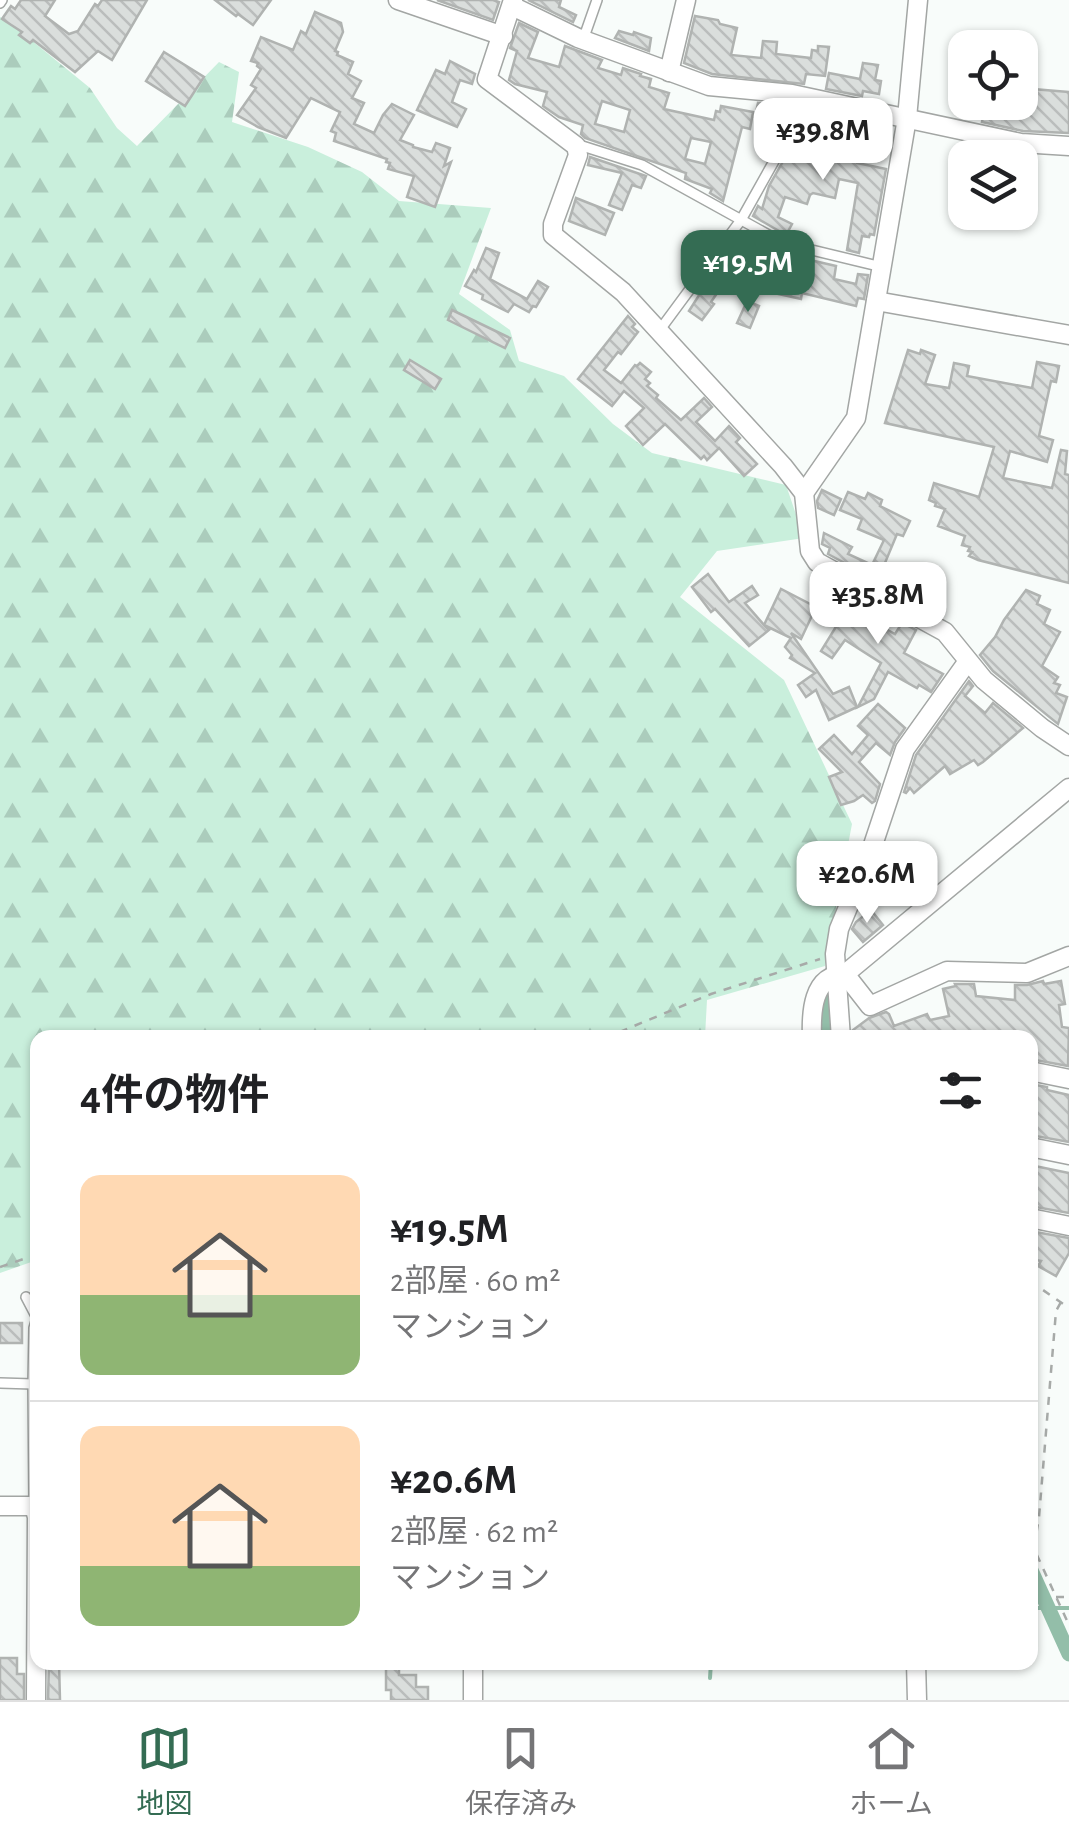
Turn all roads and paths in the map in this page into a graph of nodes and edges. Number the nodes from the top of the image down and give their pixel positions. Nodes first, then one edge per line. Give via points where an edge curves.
1 (398, 0) edge
2 (597, 0) edge
3 (686, 0) edge
4 (918, 0) edge
5 (512, 3) edge
6 (503, 36) junction
7 (583, 40) junction
8 (669, 72) junction
9 (792, 94) junction
10 (907, 118) junction
11 (571, 143) junction
12 (1069, 146) edge
13 (741, 220) junction
14 (882, 267) junction
15 (876, 300) junction
16 (659, 331) junction
17 (1069, 334) edge
18 (804, 494) junction
19 (968, 661) junction
20 (1069, 746) edge
21 (1069, 788) edge
22 (836, 954) junction
23 (1069, 956) edge
24 (841, 974) junction
25 (624, 1030) edge
26 (812, 1030) edge
27 (840, 1030) edge
28 (1038, 1073) edge
29 (1069, 1079) edge
30 (1038, 1148) edge
31 (1069, 1155) edge
32 (1038, 1220) edge
33 (1069, 1226) edge
34 (30, 1257) edge
35 (0, 1267) edge
36 (1038, 1286) edge
37 (26, 1297) dead end
38 (1062, 1302) junction
39 (30, 1305) edge
40 (1069, 1308) edge
41 (0, 1383) edge
42 (30, 1384) edge
43 (0, 1506) edge
44 (30, 1506) edge
45 (1038, 1517) edge
46 (1038, 1557) edge
47 (1069, 1597) edge
48 (1057, 1600) junction
49 (1069, 1625) edge
50 (36, 1670) edge
51 (472, 1670) edge
52 (916, 1670) edge
53 (36, 1700) edge
54 (473, 1700) edge
55 (917, 1700) edge

1 - 6 street
2 - 7 lane
3 - 8 street
4 - 10 street
5 - 6 street
5 - 7 street
6 - 11 street via 487,79
7 - 8 street
8 - 9 street via 708,86
9 - 10 street
9 - 13 lane via 782,145
10 - 12 street via 1022,143
10 - 14 street
11 - 13 lane via 642,165
11 - 16 street via 578,154 553,235
13 - 14 lane via 782,242
13 - 16 lane
14 - 15 street
15 - 17 street
15 - 18 street via 856,418
16 - 18 street
18 - 19 street via 817,562 945,632
19 - 20 street
19 - 22 street via 905,749
21 - 24 street
22 - 24 street
22 - 25 path
23 - 24 street via 1027,973 947,971 870,1006
24 - 26 street via 818,988
24 - 27 street
28 - 29 street
30 - 31 street
32 - 33 street
34 - 35 path
36 - 38 path
37 - 39 lane
38 - 40 path
38 - 45 path
41 - 42 lane
43 - 44 street
46 - 48 path
47 - 48 path
48 - 49 path
50 - 53 street
51 - 54 street
52 - 55 street

